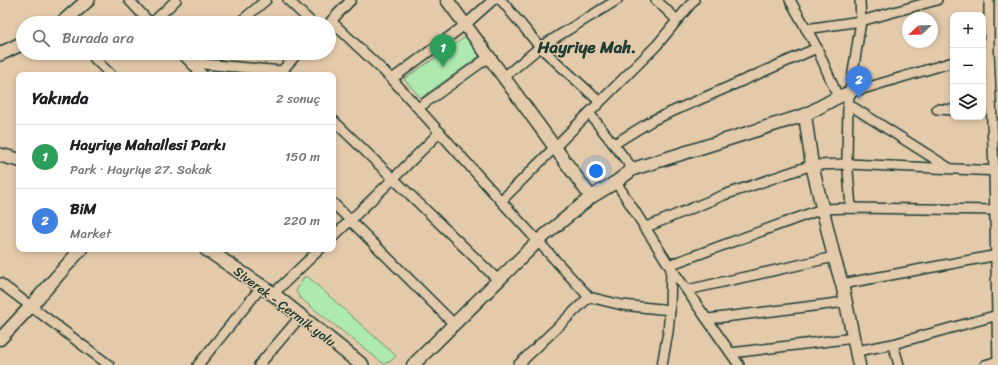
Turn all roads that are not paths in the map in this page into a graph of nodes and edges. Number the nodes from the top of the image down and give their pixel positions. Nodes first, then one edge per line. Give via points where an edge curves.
1 (88, 0) edge
2 (129, 0) edge
3 (176, 0) edge
4 (266, 0) edge
5 (288, 0) edge
6 (352, 0) edge
7 (446, 0) edge
8 (493, 0) edge
9 (501, 0) edge
10 (617, 0) edge
11 (656, 0) edge
12 (694, 0) edge
13 (790, 0) edge
14 (860, 0) edge
15 (937, 0) edge
16 (989, 0) edge
17 (70, 16) edge
18 (144, 16) edge
19 (159, 16) edge
20 (247, 16) edge
21 (305, 16) edge
22 (336, 16) edge
23 (677, 20) junction
24 (861, 21) junction
25 (465, 25) junction
26 (336, 28) edge
27 (806, 29) junction
28 (16, 46) edge
29 (540, 47) junction
30 (817, 48) junction
31 (990, 51) edge
32 (0, 54) edge
33 (489, 57) junction
34 (96, 60) edge
35 (189, 60) edge
36 (196, 60) edge
37 (293, 60) edge
38 (192, 63) junction
39 (950, 63) edge
40 (108, 72) edge
41 (200, 72) edge
42 (266, 72) edge
43 (284, 72) edge
44 (504, 77) junction
45 (392, 79) junction
46 (995, 96) edge
47 (845, 98) junction
48 (600, 102) junction
49 (418, 108) junction
50 (937, 109) dead end
51 (950, 110) edge
52 (589, 113) junction
53 (991, 113) edge
54 (805, 115) junction
55 (336, 123) edge
56 (440, 132) junction
57 (614, 144) junction
58 (555, 147) junction
59 (0, 155) edge
60 (16, 159) edge
61 (848, 164) junction
62 (812, 165) junction
63 (633, 169) junction
64 (950, 169) junction
65 (996, 171) edge
66 (394, 179) junction
67 (616, 182) junction
68 (591, 197) junction
69 (501, 201) junction
70 (336, 206) edge
71 (851, 208) junction
72 (822, 209) junction
73 (997, 210) edge
74 (351, 220) junction
75 (644, 228) junction
76 (336, 234) edge
77 (538, 241) junction
78 (78, 252) edge
79 (211, 252) edge
80 (317, 252) edge
81 (997, 255) edge
82 (834, 256) junction
83 (670, 266) junction
84 (498, 280) junction
85 (0, 283) edge
86 (842, 284) junction
87 (262, 286) junction
88 (687, 290) junction
89 (273, 294) junction
90 (590, 297) junction
91 (846, 302) junction
92 (31, 306) junction
93 (670, 310) junction
94 (301, 316) junction
95 (997, 316) edge
96 (708, 319) junction
97 (454, 324) junction
98 (0, 338) edge
99 (854, 338) junction
100 (893, 344) junction
101 (857, 351) junction
102 (731, 353) junction
103 (998, 362) edge
104 (109, 365) edge
105 (198, 365) edge
106 (258, 365) edge
107 (362, 365) edge
108 (414, 365) edge
109 (518, 365) edge
110 (662, 365) edge
111 (739, 365) edge
112 (860, 365) edge
113 (899, 365) edge
114 (985, 365) edge
115 (998, 365) edge

1 - 17 main road
2 - 18 street
3 - 19 street
4 - 20 street
5 - 21 street
6 - 22 street
7 - 25 street
8 - 25 street
9 - 29 street
10 - 29 street
11 - 23 street
12 - 23 street
13 - 27 street
14 - 24 street
15 - 24 street
16 - 31 street
23 - 48 street via 657,45
24 - 27 street
24 - 47 street
25 - 33 street
25 - 45 street
26 - 45 street
27 - 30 street
28 - 32 main road
29 - 44 street
29 - 48 street
30 - 47 street
30 - 57 street via 653,120
31 - 46 street
33 - 44 street
33 - 49 street
34 - 40 street
35 - 38 street
36 - 38 street
37 - 43 street
38 - 41 street
38 - 42 street
39 - 47 street
44 - 58 street
45 - 49 street
46 - 53 street
47 - 54 street
47 - 61 street
47 - 64 street
48 - 52 street
49 - 56 street
50 - 51 street
52 - 57 street
52 - 58 street
53 - 65 street
54 - 62 street
54 - 63 street
55 - 66 street
56 - 66 street
56 - 69 street
57 - 63 street
58 - 68 street
58 - 69 street
59 - 60 main road
61 - 62 street
61 - 64 street
61 - 71 street
62 - 72 street
62 - 75 street via 724,195
63 - 67 street
64 - 65 street
65 - 73 street
66 - 74 street
66 - 84 street
67 - 68 street
67 - 75 street
68 - 77 street
69 - 77 street
70 - 74 street
71 - 72 street
71 - 73 street
72 - 82 street
72 - 83 street
73 - 81 street
74 - 76 street
74 - 97 street
75 - 83 street
77 - 84 street
77 - 90 street
78 - 92 street
79 - 87 main road, Siverek - Çermik yolu
80 - 89 street
81 - 86 street
81 - 95 street
82 - 86 street
82 - 88 street
83 - 88 street
83 - 93 street
84 - 97 street
85 - 92 street
86 - 91 street
87 - 89 main road, Siverek - Çermik yolu
87 - 105 street
88 - 96 street
89 - 94 main road, Siverek - Çermik yolu
90 - 93 street
90 - 109 street
91 - 96 street
91 - 99 street
92 - 98 street
92 - 104 street
93 - 110 street
94 - 106 street
94 - 107 main road, Siverek - Çermik yolu
95 - 100 street
95 - 103 street
96 - 102 street
97 - 108 street
99 - 101 street
99 - 102 street
100 - 101 street
100 - 113 street
101 - 112 street
102 - 111 street
103 - 114 street
103 - 115 street

